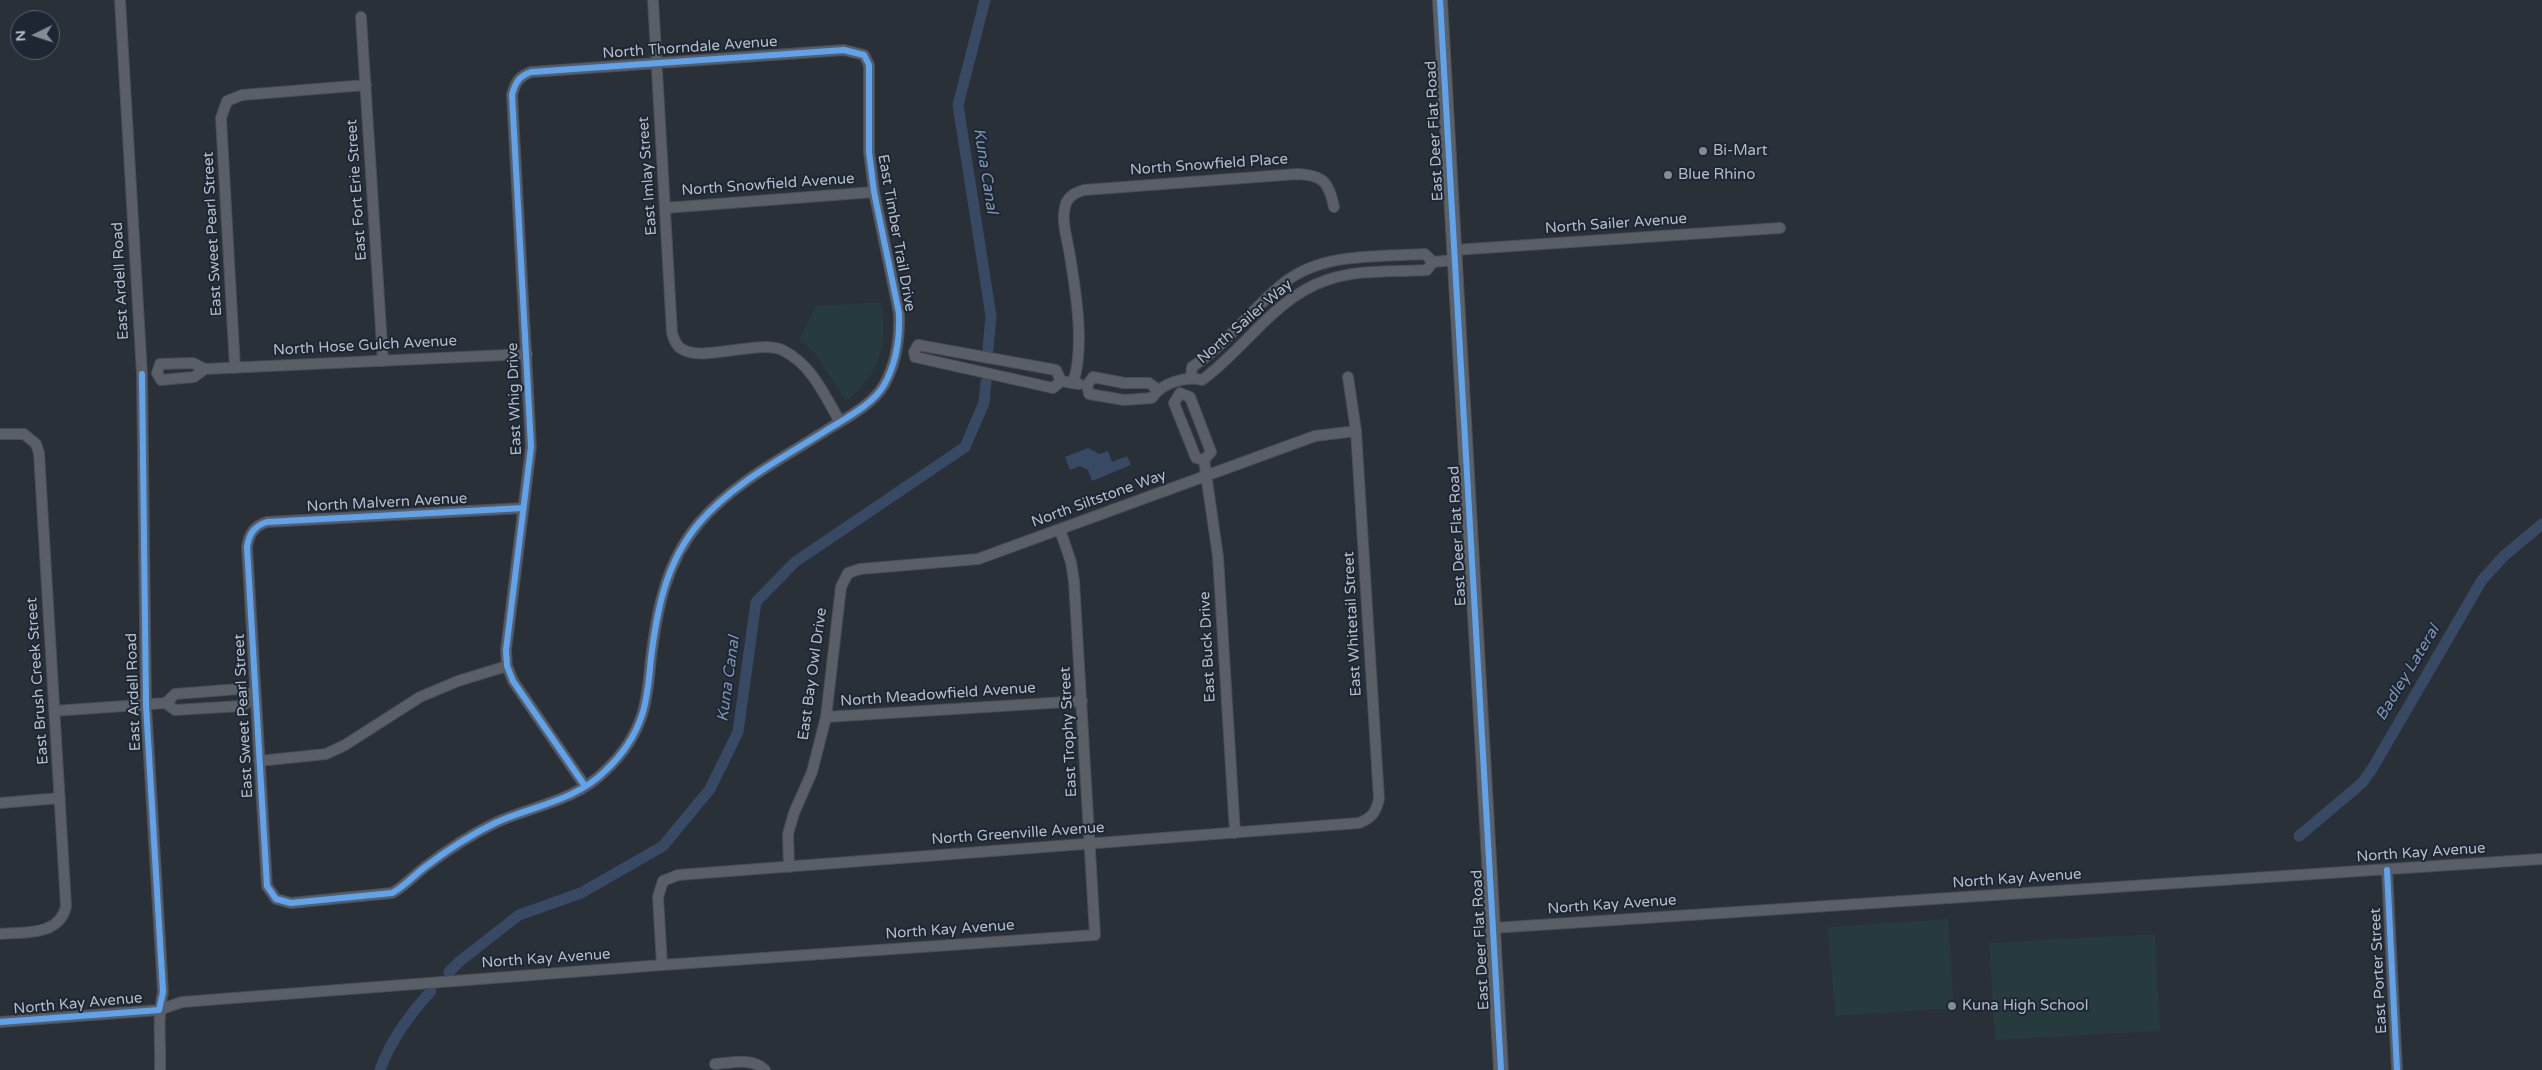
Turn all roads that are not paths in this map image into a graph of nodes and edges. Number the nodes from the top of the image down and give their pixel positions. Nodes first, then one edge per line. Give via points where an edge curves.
1 (120, 0) edge
2 (652, 0) edge
3 (1440, 0) edge
4 (361, 17) dead end
5 (864, 55) joint
6 (656, 63) junction
7 (518, 79) joint
8 (366, 86) junction
9 (874, 192) junction
10 (1334, 207) dead end
11 (665, 208) junction
12 (1780, 228) dead end
13 (1455, 255) junction
14 (1433, 262) junction
15 (898, 348) junction
16 (914, 352) junction
17 (526, 354) junction
18 (383, 360) junction
19 (235, 368) junction
20 (205, 369) junction
21 (156, 373) junction
22 (142, 374) junction
23 (1191, 377) junction
24 (1348, 377) dead end
25 (1061, 381) junction
26 (1177, 382) junction
27 (1073, 383) junction
28 (1087, 385) junction
29 (1157, 389) junction
30 (1180, 393) junction
31 (840, 422) junction
32 (1356, 431) junction
33 (0, 434) edge
34 (1204, 460) junction
35 (1208, 475) junction
36 (523, 508) junction
37 (254, 529) joint
38 (1060, 530) junction
39 (848, 573) joint
40 (507, 666) junction
41 (256, 697) junction
42 (1082, 700) junction
43 (166, 703) junction
44 (146, 705) junction
45 (54, 711) junction
46 (826, 717) junction
47 (260, 761) junction
48 (585, 786) junction
49 (60, 798) junction
50 (0, 803) edge
51 (1374, 815) joint
52 (1235, 833) junction
53 (1090, 844) junction
54 (2542, 859) edge
55 (789, 866) junction
56 (2387, 870) junction
57 (276, 899) joint
58 (1493, 928) junction
59 (0, 934) edge
60 (1096, 936) joint
61 (662, 965) junction
62 (159, 1010) junction
63 (0, 1022) edge
64 (715, 1064) dead end
65 (764, 1069) edge
66 (160, 1070) edge
67 (1501, 1070) edge
68 (2396, 1070) edge

1 - 22 street, East Ardell Road
2 - 6 street, East Imlay Street
3 - 13 main road, East Deer Flat Road
4 - 8 street, East Fort Erie Street
5 - 6 street, North Thorndale Avenue via 844,50
5 - 9 street, East Timber Trail Drive via 869,64 867,122
6 - 7 street, North Thorndale Avenue via 531,72
6 - 11 street, East Imlay Street
7 - 17 street, East Whig Drive via 512,95
8 - 18 street, East Fort Erie Street
8 - 19 street, East Sweet Pearl Street via 242,94 227,101 222,118
9 - 11 street, North Snowfield Avenue
9 - 15 street, East Timber Trail Drive via 899,313
10 - 27 street, North Snowfield Place via 1331,190 1323,180 1297,174 1084,190 1068,198 1064,216 1079,348
11 - 31 street, East Imlay Street via 672,333 680,349 696,353 782,349 808,370
12 - 13 street, North Sailer Avenue
13 - 14 street, North Sailer Way
13 - 58 main road, East Deer Flat Road
14 - 23 street, North Sailer Way via 1427,270 1343,276 1313,285 1282,306 1217,369 1202,380
14 - 23 street, North Sailer Way via 1426,254 1356,258 1306,270 1280,287 1207,357 1192,367
15 - 16 street, North Sailer Way
15 - 31 street, East Timber Trail Drive via 894,366 883,387 862,408
16 - 25 street, North Sailer Way via 915,358 1053,388
16 - 25 street, North Sailer Way via 918,345 1046,368 1056,370
17 - 18 street, North Hose Gulch Avenue
17 - 36 street, East Whig Drive via 531,448
18 - 19 street, North Hose Gulch Avenue
19 - 20 street, North Hose Gulch Avenue
20 - 21 street, North Hose Gulch Avenue via 194,377 161,380
20 - 21 street, North Hose Gulch Avenue via 193,362 160,364
21 - 22 street, North Hose Gulch Avenue
22 - 44 street, East Ardell Road
23 - 26 street, North Sailer Way
24 - 32 street, East Whitetail Street
25 - 27 street, North Sailer Way
26 - 29 street, North Sailer Way
26 - 30 street, East Buck Drive
27 - 28 street, North Sailer Way
28 - 29 street, North Sailer Way via 1093,377 1124,383 1149,383
28 - 29 street, North Sailer Way via 1089,394 1124,400 1152,398
30 - 34 street, East Buck Drive via 1174,403 1196,458
30 - 34 street, East Buck Drive via 1190,397 1211,452
31 - 48 street, East Timber Trail Drive via 728,494 689,536 670,571 660,601 642,715 621,754
32 - 35 street, North Siltstone Way via 1315,436
32 - 51 street, East Whitetail Street via 1379,799
33 - 45 street, East Brush Creek Street via 17,433 30,438 39,453
34 - 35 street, East Buck Drive
35 - 38 street, North Siltstone Way
35 - 52 street, East Buck Drive via 1218,557
36 - 37 street, North Malvern Avenue via 267,522
36 - 40 street, East Whig Drive via 506,650
37 - 41 street, East Sweet Pearl Street via 247,547
38 - 39 street, North Siltstone Way via 978,558 860,569
38 - 42 street, East Trophy Street via 1073,571
39 - 46 street, East Bay Owl Drive via 840,586
40 - 47 street via 420,697 326,754
40 - 48 street, East Whig Drive via 513,681
41 - 43 street via 241,706 175,710
41 - 43 street via 240,690 175,694
41 - 47 street, East Sweet Pearl Street
42 - 46 street, North Meadowfield Avenue
42 - 53 street, East Trophy Street
43 - 44 street
44 - 45 street
44 - 62 street, East Ardell Road via 163,992
45 - 49 street, East Brush Creek Street
46 - 55 street, East Bay Owl Drive via 812,772 788,834
47 - 57 street, East Sweet Pearl Street via 267,886
48 - 57 street, East Timber Trail Drive via 564,798 496,822 473,834 392,893 291,903
49 - 50 street
49 - 59 street, East Brush Creek Street via 64,915 58,923 43,930
51 - 52 street, North Greenville Avenue via 1359,823
52 - 53 street, North Greenville Avenue
53 - 55 street, North Greenville Avenue
53 - 60 street, East Trophy Street
54 - 56 street, North Kay Avenue
55 - 61 street, North Greenville Avenue via 678,875 663,881 658,897
56 - 58 street, North Kay Avenue
56 - 68 street, East Porter Street
58 - 67 main road, East Deer Flat Road
60 - 61 street, North Kay Avenue
61 - 62 street, North Kay Avenue via 182,1002
62 - 63 street, North Kay Avenue
62 - 66 street, East Ardell Road
64 - 65 street via 748,1062

